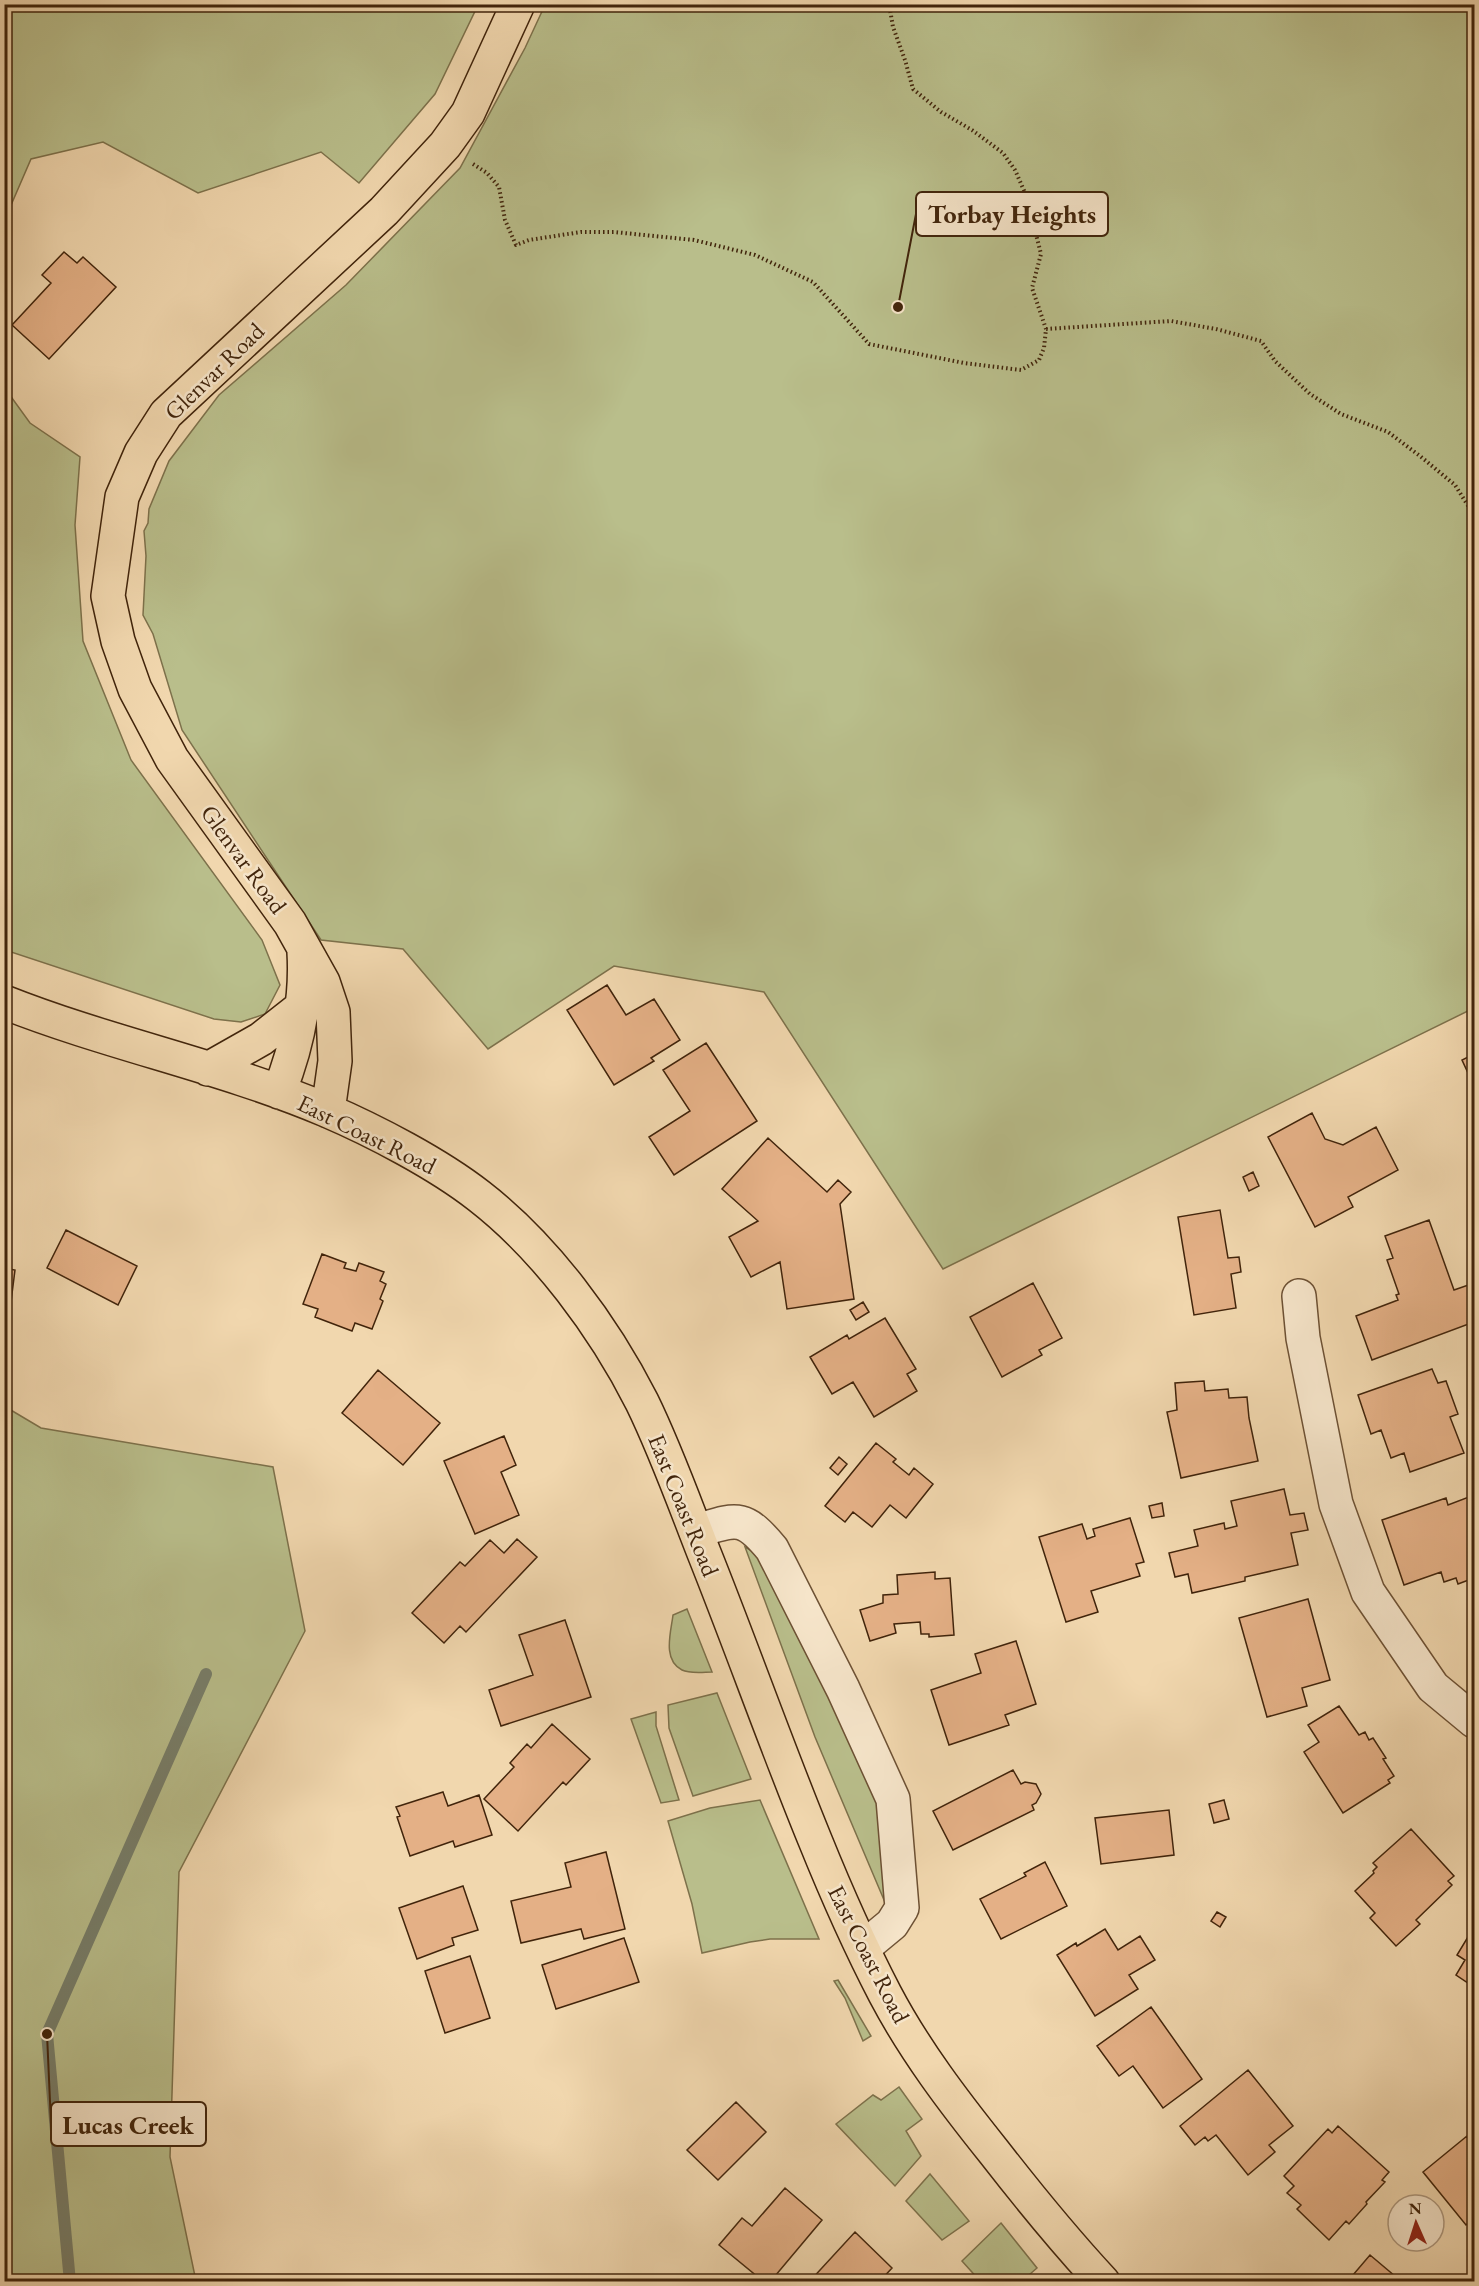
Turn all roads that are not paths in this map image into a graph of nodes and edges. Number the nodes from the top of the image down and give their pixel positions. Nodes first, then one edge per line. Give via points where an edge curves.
1 (518, 4) edge
2 (303, 945) junction
3 (4, 1002) edge
4 (303, 1006) junction
5 (208, 1069) junction
6 (279, 1092) junction
7 (328, 1111) junction
8 (1299, 1296) dead end
9 (696, 1531) junction
10 (1474, 1720) edge
11 (863, 1948) junction
12 (1103, 2282) edge

1 - 2 main road, Glenvar Road via 468,113 445,145 384,211 166,414 141,453 122,497 108,596 135,689 172,759
2 - 4 main road, Glenvar Road
2 - 7 main road, Glenvar Road via 323,982 333,1012 335,1061
3 - 5 main road, East Coast Road
4 - 5 main road via 261,1039
4 - 6 main road, Glenvar Road via 292,1059
5 - 6 main road, East Coast Road
6 - 7 main road, East Coast Road
7 - 9 main road, East Coast Road via 448,1174 486,1202 543,1257 613,1351 641,1401
8 - 10 lane via 1303,1338 1336,1504 1368,1593 1433,1687
9 - 11 main road, East Coast Road via 791,1782
9 - 11 lane via 740,1521 756,1530 772,1549 893,1799 902,1908 892,1924
11 - 12 main road, East Coast Road via 897,2015 949,2095 1024,2191

